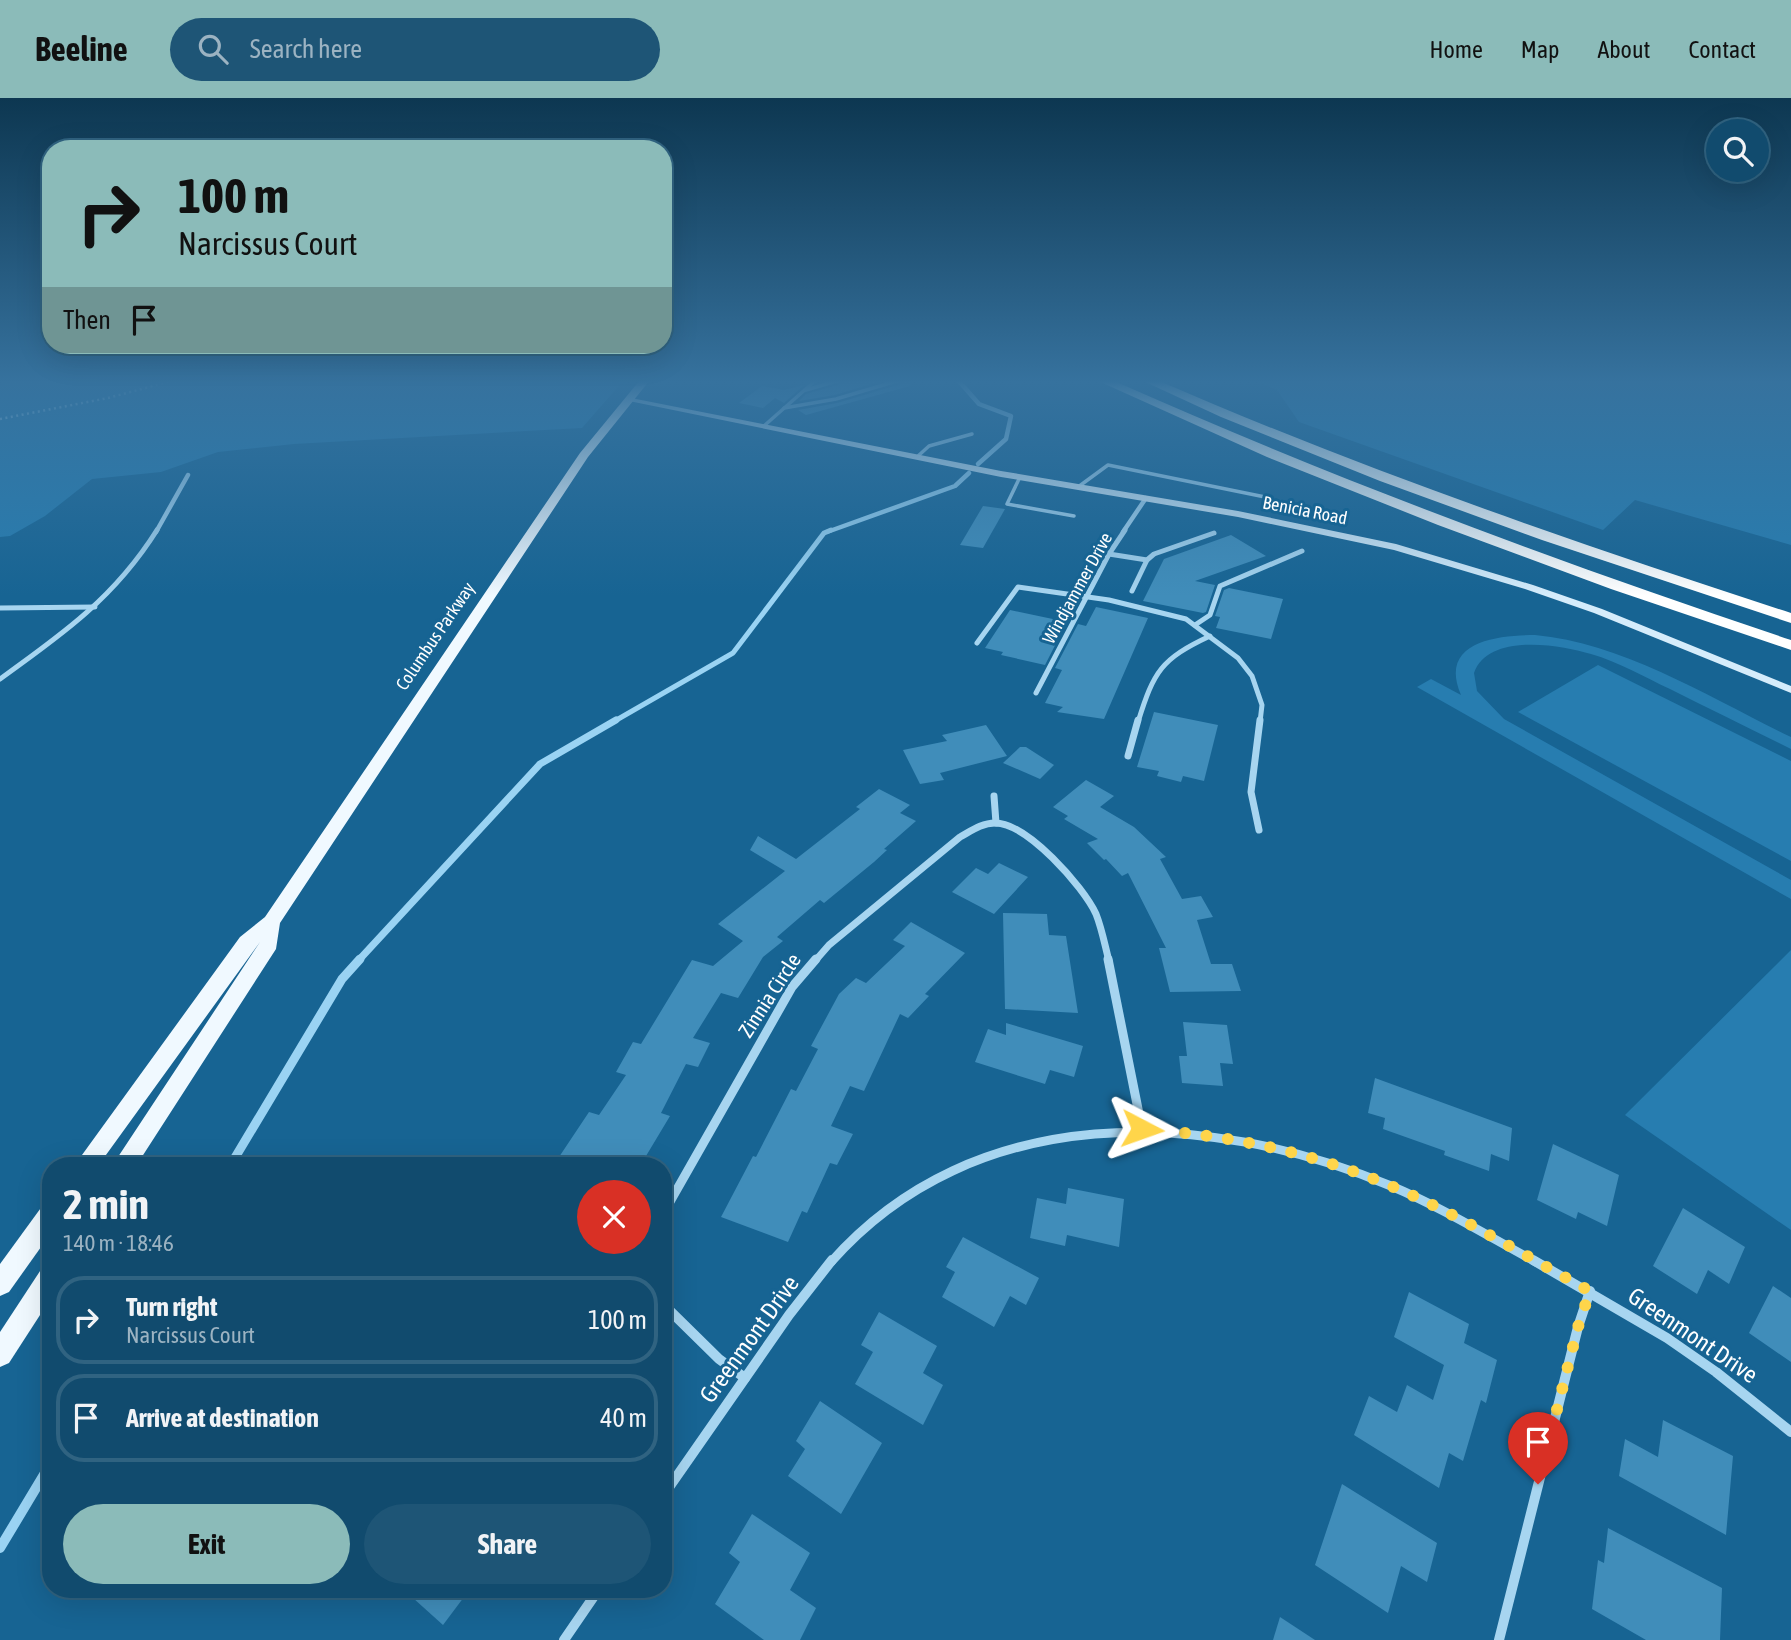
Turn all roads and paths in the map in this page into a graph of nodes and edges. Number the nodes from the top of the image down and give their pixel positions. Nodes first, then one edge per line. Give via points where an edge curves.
1 (586, 452) edge
2 (898, 452) edge
3 (922, 452) edge
4 (1265, 452) edge
5 (1323, 452) edge
6 (918, 456) junction
7 (188, 475) dead end
8 (1020, 477) junction
9 (1078, 486) junction
10 (1146, 498) junction
11 (1270, 498) dead end
12 (1074, 516) dead end
13 (1214, 533) dead end
14 (1302, 551) dead end
15 (1110, 554) junction
16 (1147, 560) junction
17 (1132, 591) dead end
18 (1088, 597) junction
19 (96, 607) junction
20 (0, 608) edge
21 (1791, 618) edge
22 (1195, 625) junction
23 (1210, 636) junction
24 (977, 643) dead end
25 (1791, 645) edge
26 (0, 679) edge
27 (1791, 690) edge
28 (1036, 692) dead end
29 (1128, 756) dead end
30 (994, 796) dead end
31 (996, 824) junction
32 (1259, 830) dead end
33 (271, 922) junction
34 (1142, 1129) junction
35 (92, 1157) edge
36 (129, 1157) edge
37 (672, 1198) edge
38 (42, 1226) edge
39 (0, 1284) edge
40 (42, 1290) edge
41 (1590, 1291) junction
42 (672, 1313) edge
43 (0, 1354) edge
44 (745, 1378) junction
45 (1791, 1432) edge
46 (672, 1483) edge
47 (593, 1598) edge
48 (564, 1640) edge
49 (1499, 1640) edge

1 - 33 main road, Columbus Parkway
2 - 6 main road, Benicia Road
3 - 6 lane
4 - 25 highway via 1586,575
5 - 21 highway via 1462,505
6 - 8 main road, Benicia Road
7 - 19 street via 158,532
8 - 9 main road, Benicia Road
8 - 12 lane via 1007,504
9 - 10 main road, Benicia Road
9 - 11 lane via 1108,466
10 - 15 street, Windjammer Drive
10 - 27 main road, Benicia Road via 1356,537 1466,567 1598,611
13 - 16 street
14 - 22 street via 1220,586 1210,615
15 - 16 street
15 - 18 street, Windjammer Drive
16 - 17 street
18 - 22 street via 1167,613
18 - 24 street via 1018,587
18 - 28 street, Windjammer Drive
19 - 20 street
19 - 26 street
22 - 23 street
23 - 29 street via 1165,662 1146,700
23 - 32 street via 1252,676 1262,705 1251,792
30 - 31 street
31 - 34 street via 1024,833 1079,886 1096,915
31 - 37 street, Zinnia Circle via 978,827 940,850 808,966
33 - 35 main road, Columbus Parkway via 247,942
33 - 36 main road, Columbus Parkway via 269,944
34 - 41 street, Greenmont Drive via 1271,1146 1354,1171 1426,1202
34 - 44 street, Greenmont Drive via 1069,1136 1003,1151 959,1167 917,1190 874,1220 835,1260 789,1312
38 - 39 main road
40 - 43 main road
41 - 45 street, Greenmont Drive via 1714,1370
41 - 49 street
42 - 44 street
44 - 46 street, Greenmont Drive
47 - 48 street

